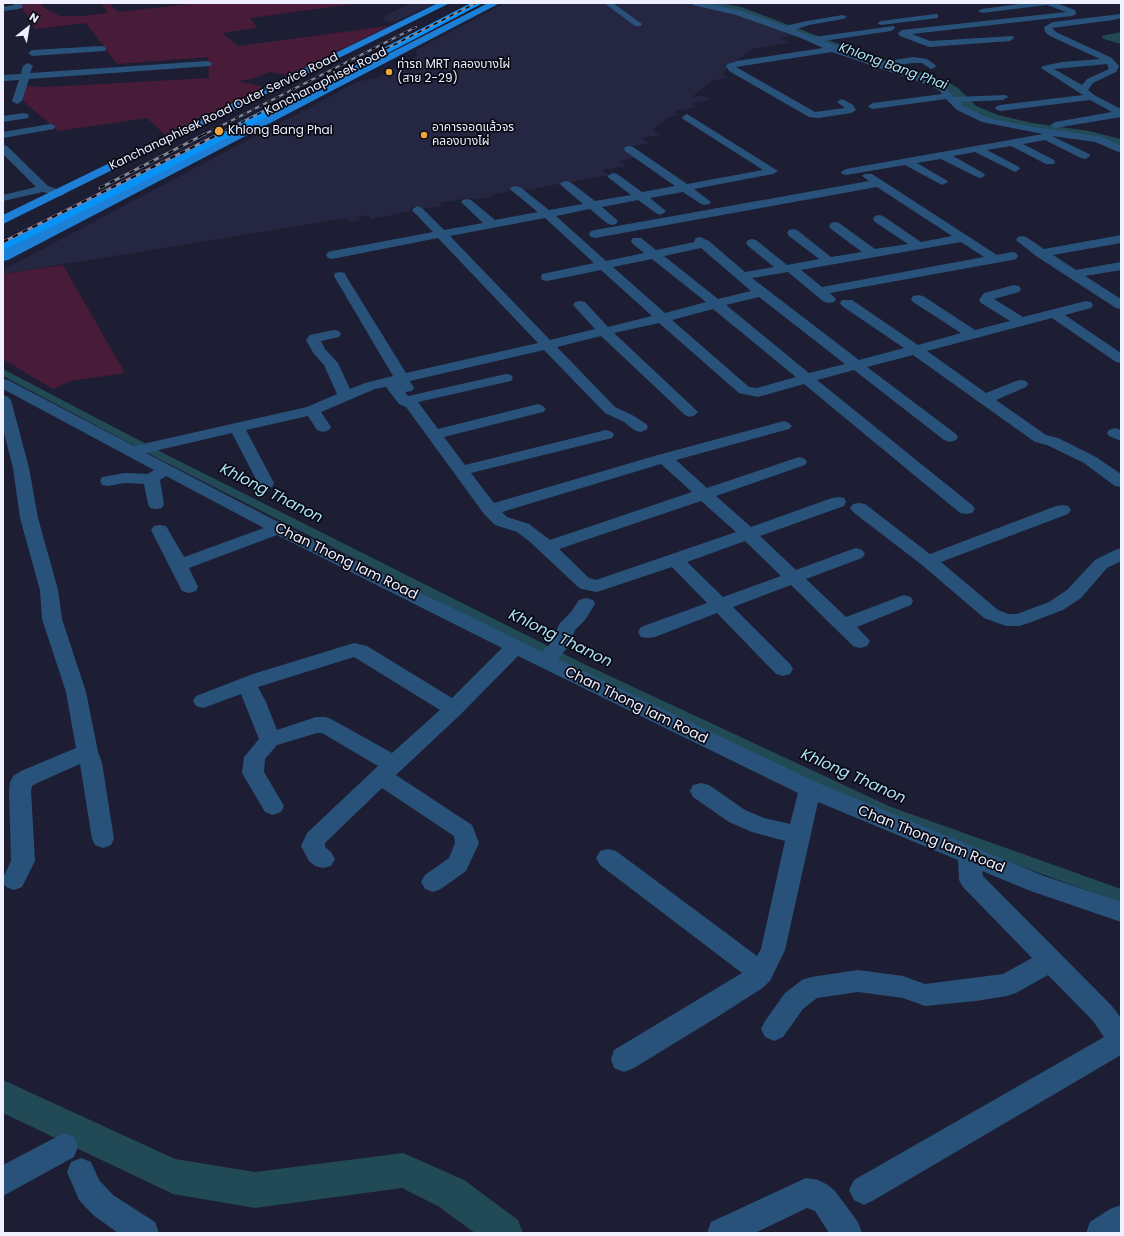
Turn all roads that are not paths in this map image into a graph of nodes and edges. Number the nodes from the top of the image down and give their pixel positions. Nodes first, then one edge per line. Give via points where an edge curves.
1 (18, 3) edge
2 (445, 3) edge
3 (460, 3) edge
4 (478, 3) edge
5 (495, 3) edge
6 (608, 3) edge
7 (696, 3) edge
8 (1045, 3) edge
9 (1049, 3) edge
10 (3, 9) edge
11 (754, 9) dead end
12 (975, 11) dead end
13 (739, 12) junction
14 (944, 15) dead end
15 (1121, 16) edge
16 (843, 17) dead end
17 (638, 24) dead end
18 (891, 28) junction
19 (785, 29) junction
20 (856, 33) junction
21 (902, 33) junction
22 (1010, 38) dead end
23 (815, 40) junction
24 (868, 40) dead end
25 (36, 43) dead end
26 (102, 49) dead end
27 (833, 49) junction
28 (32, 53) junction
29 (1110, 61) junction
30 (207, 64) dead end
31 (188, 65) junction
32 (882, 65) junction
33 (931, 66) dead end
34 (146, 68) junction
35 (107, 71) junction
36 (66, 73) junction
37 (25, 76) junction
38 (3, 78) edge
39 (188, 78) dead end
40 (145, 81) dead end
41 (105, 82) dead end
42 (929, 82) junction
43 (63, 84) dead end
44 (908, 86) dead end
45 (1083, 90) junction
46 (1003, 96) dead end
47 (1091, 97) junction
48 (954, 99) junction
49 (17, 101) dead end
50 (842, 102) dead end
51 (243, 103) junction
52 (873, 106) dead end
53 (1000, 108) dead end
54 (285, 111) junction
55 (1121, 114) edge
56 (24, 116) dead end
57 (687, 116) dead end
58 (3, 119) edge
59 (50, 127) dead end
60 (1050, 131) junction
61 (3, 135) edge
62 (227, 141) junction
63 (1011, 142) junction
64 (3, 148) edge
65 (977, 148) junction
66 (629, 149) dead end
67 (1121, 150) edge
68 (942, 155) junction
69 (1085, 156) dead end
70 (906, 161) junction
71 (1050, 162) dead end
72 (1015, 168) dead end
73 (859, 169) junction
74 (156, 170) junction
75 (846, 172) dead end
76 (979, 175) dead end
77 (613, 176) dead end
78 (731, 180) junction
79 (879, 182) junction
80 (942, 182) dead end
81 (566, 184) dead end
82 (44, 188) junction
83 (686, 188) junction
84 (516, 189) dead end
85 (744, 189) dead end
86 (59, 192) junction
87 (641, 196) junction
88 (3, 198) edge
89 (467, 202) dead end
90 (705, 202) dead end
91 (594, 206) junction
92 (418, 210) dead end
93 (660, 211) dead end
94 (547, 214) junction
95 (879, 219) dead end
96 (3, 220) edge
97 (612, 221) dead end
98 (493, 225) junction
99 (835, 226) dead end
100 (3, 233) edge
101 (793, 233) dead end
102 (443, 234) junction
103 (595, 234) dead end
104 (963, 238) junction
105 (1121, 239) edge
106 (1022, 240) dead end
107 (637, 241) dead end
108 (752, 243) dead end
109 (919, 246) junction
110 (3, 248) edge
111 (1040, 252) junction
112 (654, 254) junction
113 (873, 254) junction
114 (332, 255) dead end
115 (1012, 256) dead end
116 (3, 257) edge
117 (995, 259) junction
118 (830, 262) junction
119 (604, 265) junction
120 (1121, 266) edge
121 (788, 269) junction
122 (1074, 274) junction
123 (340, 276) dead end
124 (743, 276) junction
125 (547, 277) dead end
126 (1014, 289) dead end
127 (820, 291) junction
128 (761, 292) junction
129 (1115, 296) edge
130 (918, 299) dead end
131 (830, 300) dead end
132 (847, 303) dead end
133 (716, 304) junction
134 (580, 305) dead end
135 (1086, 305) dead end
136 (1121, 305) edge
137 (1054, 313) junction
138 (662, 318) junction
139 (1021, 322) junction
140 (605, 332) junction
141 (334, 334) dead end
142 (973, 335) junction
143 (548, 346) junction
144 (916, 350) junction
145 (1121, 359) edge
146 (858, 365) junction
147 (506, 378) dead end
148 (807, 378) junction
149 (395, 380) junction
150 (3, 383) edge
151 (1021, 384) dead end
152 (346, 397) junction
153 (985, 399) junction
154 (3, 400) edge
155 (410, 401) junction
156 (538, 409) dead end
157 (312, 410) junction
158 (690, 412) dead end
159 (784, 426) dead end
160 (237, 427) junction
161 (322, 427) dead end
162 (640, 428) dead end
163 (434, 435) junction
164 (606, 435) dead end
165 (950, 437) dead end
166 (138, 450) junction
167 (664, 458) junction
168 (799, 462) dead end
169 (460, 471) junction
170 (158, 474) junction
171 (108, 481) dead end
172 (1121, 482) edge
173 (266, 483) dead end
174 (704, 494) junction
175 (838, 502) dead end
176 (156, 504) dead end
177 (859, 508) dead end
178 (966, 508) dead end
179 (490, 510) junction
180 (1062, 510) dead end
181 (278, 528) junction
182 (160, 530) dead end
183 (748, 534) junction
184 (547, 547) junction
185 (856, 554) dead end
186 (1121, 554) edge
187 (675, 560) junction
188 (928, 561) junction
189 (178, 565) junction
190 (793, 577) junction
191 (189, 587) dead end
192 (904, 601) dead end
193 (586, 604) dead end
194 (719, 605) junction
195 (842, 624) junction
196 (648, 632) dead end
197 (860, 641) dead end
198 (516, 646) junction
199 (543, 660) junction
200 (783, 669) dead end
201 (246, 684) junction
202 (204, 701) dead end
203 (454, 709) junction
204 (270, 740) junction
205 (87, 752) junction
206 (387, 770) junction
207 (810, 790) junction
208 (701, 791) dead end
209 (273, 806) dead end
210 (798, 835) junction
211 (103, 839) dead end
212 (969, 856) junction
213 (608, 858) dead end
214 (323, 859) dead end
215 (14, 880) dead end
216 (433, 882) dead end
217 (1120, 907) edge
218 (1049, 960) junction
219 (761, 972) junction
220 (774, 1030) dead end
221 (1121, 1040) edge
222 (624, 1059) dead end
223 (64, 1147) dead end
224 (80, 1172) dead end
225 (3, 1181) edge
226 (864, 1190) dead end
227 (1121, 1220) edge
228 (144, 1233) edge
229 (722, 1233) edge
230 (847, 1233) edge
231 (1101, 1233) edge

1 - 10 street via 19,7
2 - 51 main road, Kanchanaphisek Road Outer Service Road
3 - 100 highway, Kanchanaphisek Road
4 - 74 highway, Kanchanaphisek Road
5 - 54 main road
6 - 17 street
7 - 13 street
8 - 12 street
9 - 21 street via 1072,14
11 - 13 street
13 - 19 street
14 - 18 street via 881,23
15 - 29 street via 1048,27 1053,34
16 - 19 street
18 - 20 street
18 - 21 street
19 - 23 street
20 - 23 street
20 - 24 street
21 - 22 street via 929,44
23 - 27 street
25 - 28 street
26 - 28 street
27 - 32 street
27 - 50 street via 731,66 732,69 813,115 851,110 850,106
28 - 37 street via 33,63
29 - 45 street via 1114,66 1113,70 1090,81
29 - 45 street via 1046,68
30 - 31 street
31 - 34 street
31 - 39 street
32 - 33 street via 898,58 919,60
32 - 42 street
34 - 35 street
34 - 40 street
35 - 36 street
35 - 41 street
36 - 37 street
36 - 43 street
37 - 38 street
37 - 49 street
42 - 44 street
42 - 48 street via 943,89
45 - 47 street
46 - 48 street
47 - 53 street
47 - 55 street
48 - 52 street
48 - 60 street via 960,108 986,120
51 - 54 main road via 310,74 438,10 460,9 468,13 338,80
51 - 86 main road, Kanchanaphisek Road Outer Service Road
54 - 62 main road
55 - 60 street
56 - 58 street
57 - 78 street via 773,171
59 - 61 street
60 - 63 street
60 - 67 street via 1098,139
60 - 69 street
62 - 74 highway
62 - 116 main road
63 - 65 street
63 - 71 street
64 - 82 street
65 - 68 street
65 - 72 street
66 - 83 street
68 - 70 street
68 - 76 street
70 - 73 street
70 - 80 street
73 - 75 street
73 - 79 street
74 - 110 highway, Kanchanaphisek Road
77 - 87 street
78 - 83 street
78 - 85 street
79 - 103 street
79 - 104 street
81 - 91 street
82 - 86 street
82 - 88 street
83 - 87 street
83 - 90 street
84 - 94 street
86 - 96 main road, Kanchanaphisek Road Outer Service Road
87 - 91 street
87 - 93 street
89 - 98 street
91 - 94 street
91 - 97 street
92 - 102 street
94 - 98 street
94 - 119 street
95 - 109 street
98 - 102 street
99 - 113 street
101 - 118 street
102 - 114 street
102 - 143 street
104 - 109 street
104 - 117 street
105 - 111 street
106 - 111 street
107 - 112 street
108 - 121 street
109 - 113 street
111 - 122 street
112 - 119 street
112 - 124 street via 703,243
112 - 133 street
113 - 118 street
115 - 117 street
117 - 127 street
118 - 121 street
119 - 125 street
119 - 138 street
120 - 122 street
121 - 124 street
121 - 127 street
122 - 129 street
123 - 149 street
124 - 128 street
126 - 139 street via 989,296 986,300
127 - 131 street
128 - 133 street
128 - 146 street
129 - 136 street
130 - 142 street
132 - 144 street
133 - 138 street
133 - 148 street
134 - 140 street
135 - 137 street
137 - 139 street
137 - 145 street
138 - 140 street
138 - 148 street via 744,390 758,392
139 - 142 street
140 - 143 street
140 - 158 street
141 - 152 street via 313,340 319,351 331,363
142 - 144 street
143 - 149 street
143 - 162 street via 610,410 630,419
144 - 146 street
144 - 153 street
146 - 148 street
146 - 165 street
147 - 155 street
148 - 178 street
149 - 152 street via 370,386
149 - 155 street
150 - 166 street, Chan Thong Iam Road
151 - 153 street
152 - 157 street
153 - 172 street via 1041,439 1052,441 1090,460
154 - 205 street via 21,468 30,518 50,590 52,619 76,692
155 - 163 street
156 - 163 street
157 - 160 street
157 - 161 street
159 - 167 street
160 - 166 street
160 - 173 street
163 - 169 street
164 - 169 street
166 - 170 street, Chan Thong Iam Road
167 - 174 street
167 - 179 street
168 - 174 street
169 - 179 street
170 - 171 street
170 - 176 street
170 - 181 street, Chan Thong Iam Road
174 - 183 street
174 - 184 street
175 - 183 street
177 - 188 street
179 - 184 street via 501,521 523,528
180 - 188 street
181 - 189 street
181 - 198 street, Chan Thong Iam Road
182 - 189 street
183 - 187 street
183 - 190 street
184 - 187 street via 583,582 597,586
185 - 190 street
186 - 188 street via 1101,564 1074,594 1056,606 1019,620 1006,620 991,614
187 - 194 street
189 - 191 street
190 - 194 street
190 - 195 street
192 - 195 street
193 - 199 street via 567,627 558,647
194 - 196 street
194 - 200 street
195 - 197 street
198 - 199 street, Chan Thong Iam Road
198 - 203 street
199 - 207 street, Chan Thong Iam Road
201 - 202 street
201 - 203 street via 354,650 360,651
201 - 204 street via 256,702
203 - 206 street
204 - 206 street via 316,725 326,725
204 - 209 street via 255,757 253,773
205 - 211 street
205 - 215 street via 29,776 21,782 23,860
206 - 214 street via 315,839 313,846
206 - 216 street via 464,831 467,843 458,864
207 - 210 street
207 - 212 street, Chan Thong Iam Road
208 - 210 street via 736,816 760,826
210 - 219 street via 773,950
212 - 217 street, Chan Thong Iam Road via 1036,883
212 - 218 street via 971,880
213 - 219 street
218 - 220 street via 1007,985 976,990 925,995 903,987 858,981 811,988 794,1001
218 - 221 street via 1102,1013
219 - 222 street via 752,981 705,1011
221 - 226 street
223 - 225 street
224 - 228 street via 89,1190 103,1205
227 - 231 street
229 - 230 street via 806,1193 818,1195 825,1201

